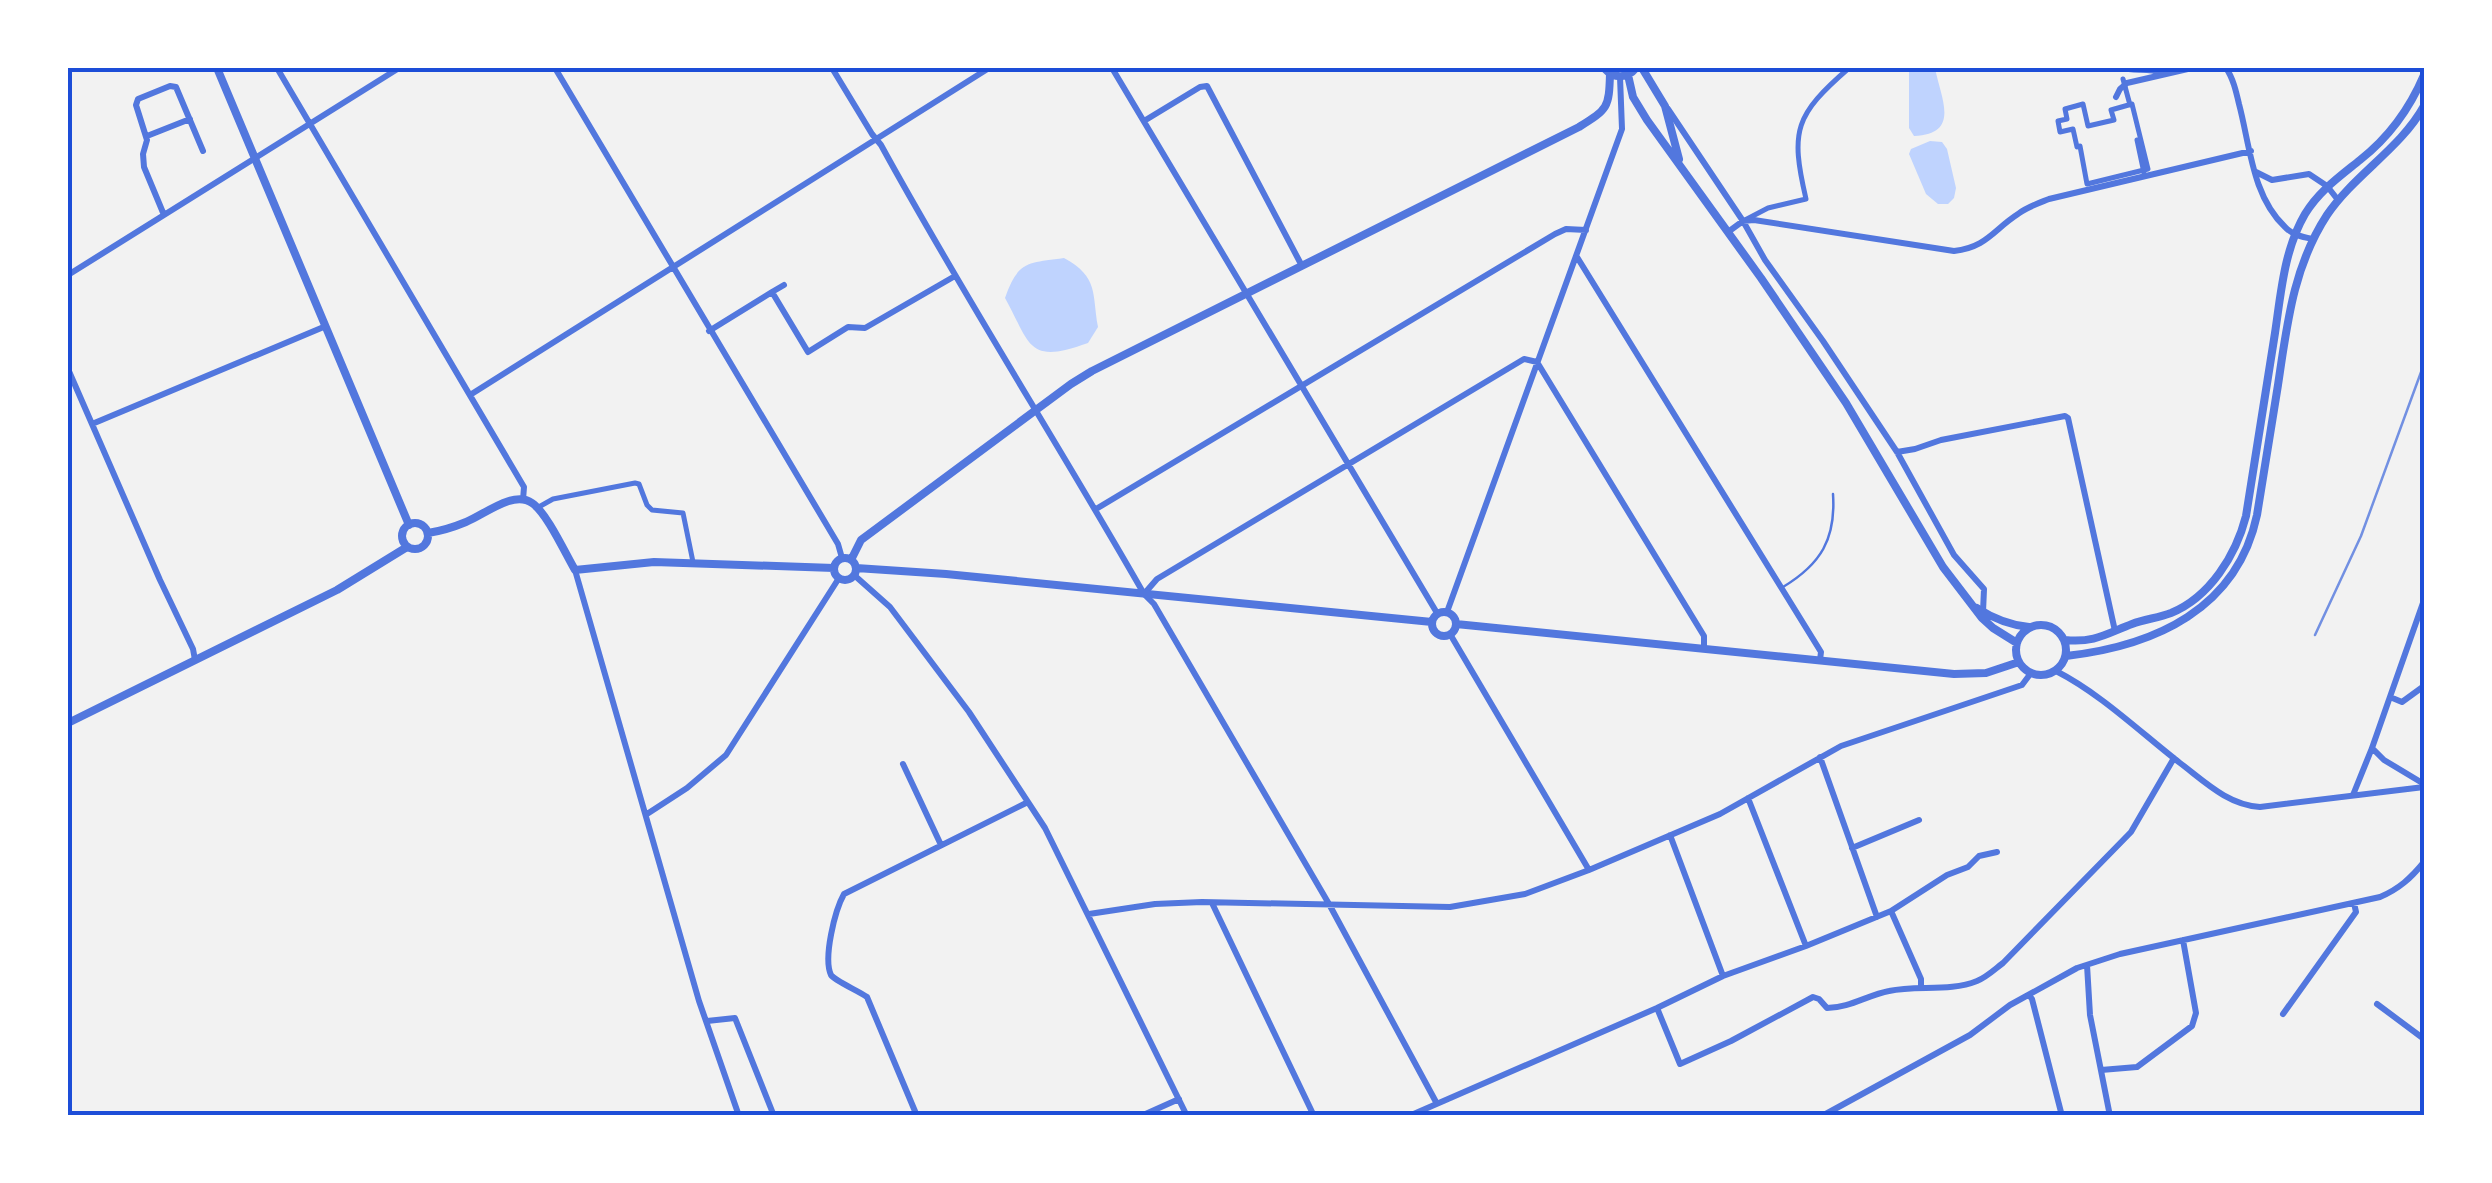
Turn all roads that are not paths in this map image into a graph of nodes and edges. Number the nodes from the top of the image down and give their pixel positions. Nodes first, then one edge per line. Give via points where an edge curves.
1 (218, 68) edge
2 (277, 68) edge
3 (399, 68) edge
4 (555, 68) edge
5 (832, 68) edge
6 (989, 68) edge
7 (1112, 68) edge
8 (1639, 68) edge
9 (1849, 68) edge
10 (2121, 68) edge
11 (2192, 68) edge
12 (2226, 68) edge
13 (1610, 71) edge
14 (2162, 74) junction
15 (2424, 75) edge
16 (2124, 79) dead end
17 (2116, 97) dead end
18 (2130, 104) junction
19 (1666, 106) junction
20 (2424, 106) edge
21 (190, 120) junction
22 (1144, 121) junction
23 (310, 124) junction
24 (147, 136) junction
25 (876, 140) junction
26 (2250, 150) junction
27 (203, 151) dead end
28 (255, 157) junction
29 (1682, 168) junction
30 (2255, 172) junction
31 (2144, 173) junction
32 (2327, 186) junction
33 (2338, 200) junction
34 (164, 215) junction
35 (1742, 221) junction
36 (1586, 230) junction
37 (1728, 232) junction
38 (2295, 234) junction
39 (2313, 239) junction
40 (1576, 256) junction
41 (1302, 266) junction
42 (672, 267) junction
43 (68, 275) edge
44 (955, 276) junction
45 (784, 285) dead end
46 (772, 292) junction
47 (1247, 293) junction
48 (326, 326) junction
49 (710, 330) junction
50 (808, 352) junction
51 (796, 359) dead end
52 (1537, 362) junction
53 (68, 369) edge
54 (1303, 386) junction
55 (470, 395) junction
56 (1036, 410) junction
57 (92, 424) junction
58 (1897, 452) junction
59 (1348, 462) junction
60 (1833, 494) dead end
61 (523, 500) junction
62 (537, 508) junction
63 (1096, 509) junction
64 (409, 525) junction
65 (428, 533) junction
66 (407, 547) junction
67 (693, 562) junction
68 (850, 565) junction
69 (834, 568) junction
70 (575, 570) junction
71 (839, 578) junction
72 (1781, 588) junction
73 (1144, 594) junction
74 (2424, 600) edge
75 (1969, 603) junction
76 (1984, 612) junction
77 (1439, 616) junction
78 (1456, 624) junction
79 (2030, 627) junction
80 (2115, 631) junction
81 (1450, 634) junction
82 (2065, 640) junction
83 (2017, 643) junction
84 (1704, 649) junction
85 (2066, 656) junction
86 (195, 660) junction
87 (1820, 660) junction
88 (2019, 662) junction
89 (2056, 670) junction
90 (2031, 673) junction
91 (2424, 686) edge
92 (2390, 697) junction
93 (68, 723) edge
94 (2372, 748) junction
95 (1820, 757) junction
96 (2174, 758) junction
97 (903, 764) dead end
98 (2424, 786) edge
99 (2352, 796) junction
100 (1748, 798) junction
101 (1028, 802) junction
102 (647, 814) junction
103 (1919, 820) dead end
104 (1670, 835) junction
105 (942, 845) junction
106 (1852, 848) junction
107 (1998, 852) dead end
108 (2424, 862) edge
109 (1589, 870) junction
110 (1212, 903) junction
111 (1330, 904) junction
112 (2354, 904) junction
113 (1891, 911) junction
114 (1089, 914) junction
115 (1877, 917) junction
116 (2183, 940) junction
117 (1806, 946) junction
118 (2087, 965) junction
119 (1723, 976) junction
120 (1921, 986) junction
121 (2029, 994) junction
122 (2377, 1004) dead end
123 (1657, 1008) junction
124 (2283, 1014) dead end
125 (706, 1021) junction
126 (2424, 1039) edge
127 (2101, 1070) junction
128 (1179, 1099) junction
129 (1436, 1102) junction
130 (739, 1116) edge
131 (774, 1116) edge
132 (917, 1116) edge
133 (1141, 1116) edge
134 (1187, 1116) edge
135 (1314, 1116) edge
136 (1409, 1116) edge
137 (1822, 1116) edge
138 (2062, 1116) edge
139 (2110, 1116) edge

1 - 28 street
2 - 23 street
3 - 23 street
4 - 42 street
5 - 25 street
6 - 25 street
7 - 22 street
8 - 13 street
8 - 19 street
9 - 35 street via 1810,106 1797,134 1806,199
10 - 14 street
11 - 14 street
12 - 26 street
13 - 29 street
13 - 36 street via 1622,129
13 - 41 street via 1609,104 1602,113
14 - 17 street via 2127,83
15 - 32 street via 2387,134
16 - 18 street
18 - 31 street
18 - 31 street via 2112,110 2114,120 2088,126 2083,104 2065,108 2060,132 2073,129 2086,184
19 - 29 street
19 - 35 street
20 - 33 street
21 - 24 street
21 - 24 street via 176,86 170,86 138,99
21 - 27 street
22 - 41 street via 1207,86
22 - 47 street
23 - 28 street
23 - 55 street
24 - 34 street via 144,167
25 - 42 street
25 - 44 street
26 - 30 street
26 - 31 street
28 - 34 street
28 - 48 street
29 - 37 street
30 - 32 street via 2272,180 2309,174
30 - 38 street via 2260,191
31 - 35 street via 2048,199 1968,249
32 - 33 street
32 - 38 street
33 - 39 street
34 - 43 street
35 - 37 street
35 - 58 street
36 - 40 street
36 - 54 street via 1555,234
37 - 75 street via 1846,403
38 - 39 street
38 - 80 street via 2237,544 2196,598
39 - 85 street via 2290,306 2254,528 2237,568 2184,620 2126,643
40 - 52 street
40 - 72 street
41 - 47 street
42 - 49 street
42 - 55 street
44 - 50 street
44 - 56 street
45 - 46 street
46 - 49 street
46 - 50 street
47 - 54 street
47 - 56 street via 1092,371
48 - 57 street
48 - 64 street
49 - 68 street
50 - 51 street
52 - 59 street via 1524,359
52 - 77 street
52 - 84 street via 1704,636
53 - 57 street
54 - 59 street
54 - 63 street
55 - 61 street via 524,487
56 - 63 street
56 - 68 street via 862,540
57 - 86 street
58 - 76 street via 1954,555 1984,590
58 - 80 street via 2068,418
59 - 73 street via 1157,579
59 - 77 street
60 - 72 lane via 1824,550
61 - 62 street
61 - 65 street
62 - 67 street via 553,499 639,484 652,510 683,513
62 - 70 street
63 - 73 street
64 - 65 street via 420,524
64 - 66 street via 402,536
65 - 66 street via 421,548
66 - 86 street via 337,590
67 - 69 street
67 - 70 street
68 - 69 street via 836,562
68 - 71 street via 845,580
68 - 73 street
68 - 101 street via 969,712
69 - 71 street
70 - 102 street
71 - 102 street via 726,755
72 - 87 street
73 - 77 street
73 - 111 street
74 - 92 street
75 - 76 street
75 - 83 street
76 - 79 street
77 - 78 street via 1454,616
77 - 81 street via 1436,633
78 - 81 street
78 - 84 street
79 - 82 street via 2051,626
79 - 83 street
80 - 82 street via 2093,641
81 - 109 street
82 - 85 street
83 - 88 street
84 - 87 street
85 - 89 street
86 - 93 street
87 - 88 street via 1954,674 1986,674
88 - 90 street
89 - 90 street
89 - 96 street
90 - 95 street via 2022,684
91 - 92 street via 2402,702
92 - 94 street
94 - 98 street
94 - 99 street
95 - 100 street
95 - 106 street
96 - 99 street via 2220,794 2248,806
96 - 120 street via 2131,832 1989,974 1960,985
97 - 105 street
98 - 99 street
100 - 104 street
100 - 117 street
101 - 105 street
101 - 114 street
102 - 125 street
103 - 106 street
104 - 109 street
104 - 119 street
105 - 132 street via 844,894 828,954 832,976 867,997
106 - 115 street
107 - 113 street via 1979,856
108 - 112 street via 2396,890
109 - 111 street via 1524,894 1450,907
110 - 111 street
110 - 114 street
110 - 135 street
111 - 129 street
112 - 116 street
112 - 124 street via 2356,912
113 - 115 street
113 - 120 street
114 - 128 street
115 - 117 street
116 - 118 street
116 - 127 street via 2196,1014 2192,1026 2138,1067
117 - 119 street
118 - 121 street
118 - 127 street
119 - 123 street
120 - 123 street via 1837,1008 1812,997 1680,1064
121 - 137 street via 1970,1035
121 - 138 street
122 - 126 street
123 - 129 street
125 - 130 street
125 - 131 street via 736,1018
127 - 139 street
128 - 133 street
128 - 134 street
129 - 136 street

